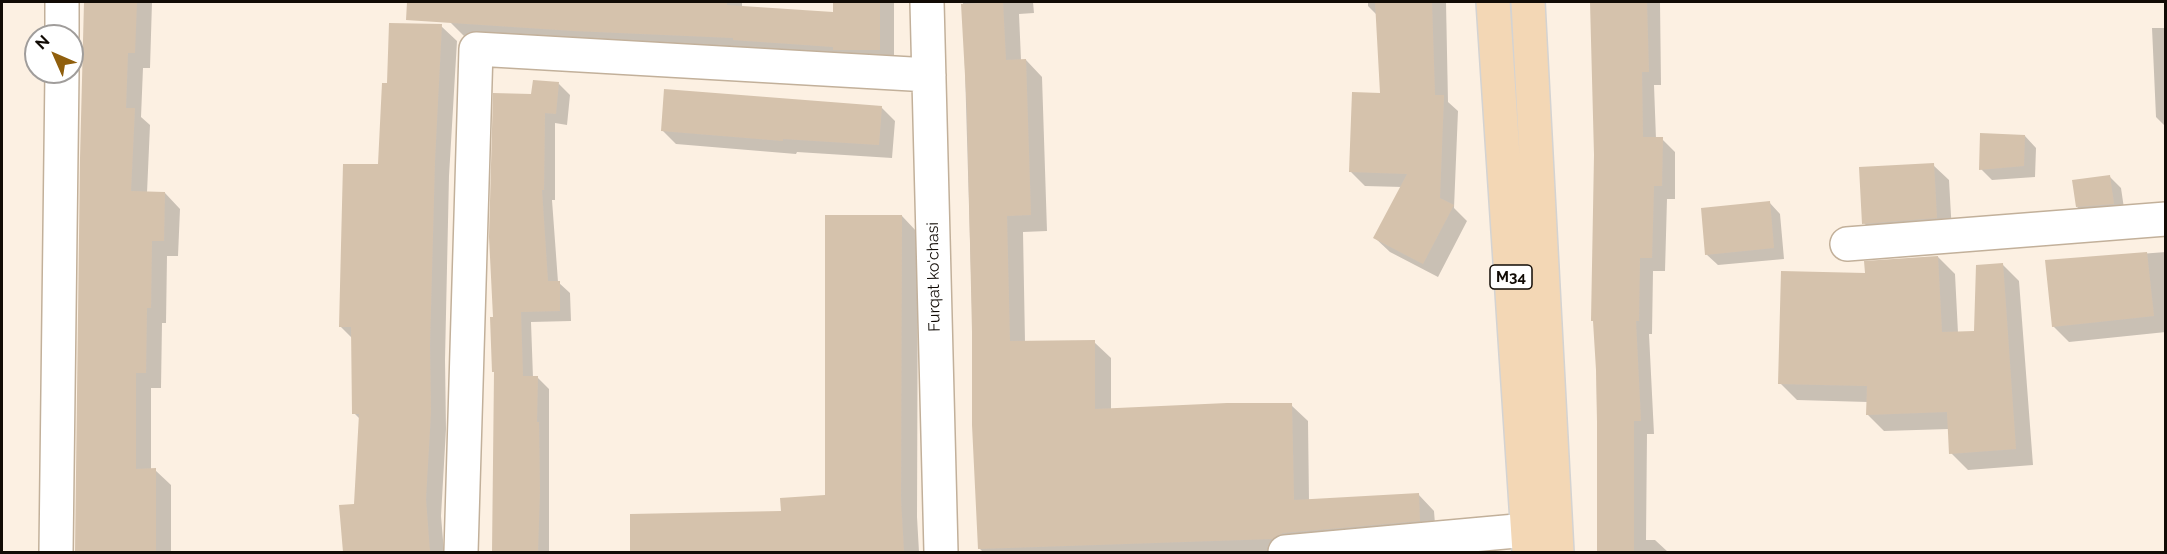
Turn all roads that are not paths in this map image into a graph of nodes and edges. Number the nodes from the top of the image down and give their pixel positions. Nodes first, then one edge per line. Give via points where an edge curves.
1 (62, 2) edge
2 (927, 2) edge
3 (1493, 2) edge
4 (1528, 2) edge
5 (62, 24) edge
6 (929, 75) junction
7 (62, 84) edge
8 (2166, 219) edge
9 (1847, 244) dead end
10 (1528, 541) edge
11 (56, 552) edge
12 (461, 552) edge
13 (941, 552) edge
14 (1286, 552) edge
15 (1557, 552) edge

1 - 5 street
2 - 6 street, Furqat ko'chasi
3 - 10 main road, M34
4 - 15 main road, M34
6 - 12 street via 476,49
6 - 13 street, Furqat ko'chasi
7 - 11 street
8 - 9 street
10 - 14 street

